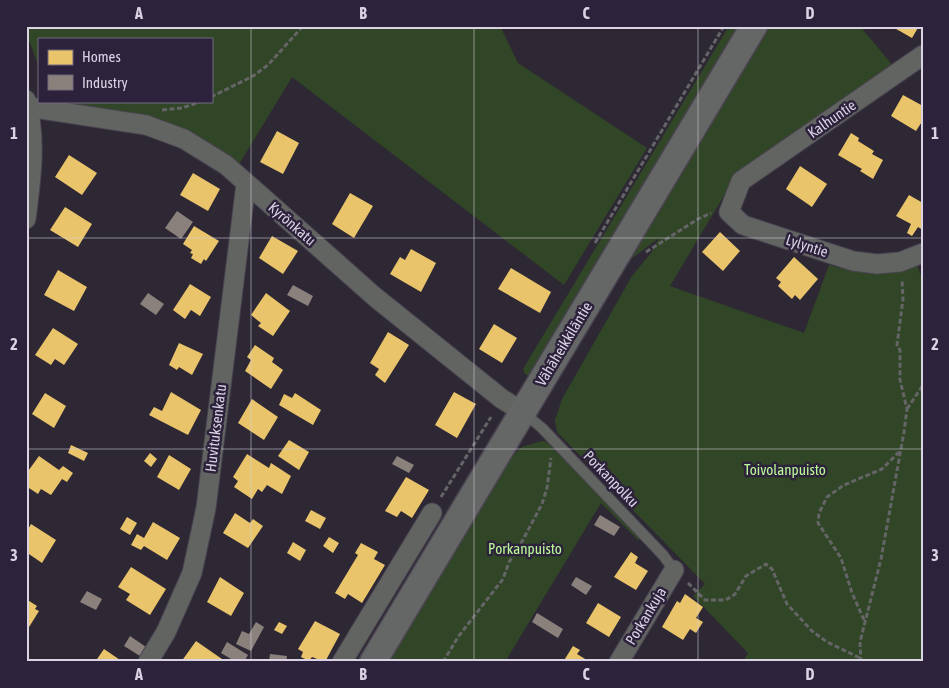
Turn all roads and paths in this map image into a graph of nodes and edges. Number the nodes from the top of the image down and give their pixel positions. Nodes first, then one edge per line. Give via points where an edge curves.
1 (303, 26) edge
2 (724, 26) edge
3 (754, 26) edge
4 (923, 55) edge
5 (212, 97) edge
6 (200, 102) edge
7 (27, 104) edge
8 (157, 111) dead end
9 (246, 184) junction
10 (729, 212) junction
11 (26, 219) edge
12 (592, 248) dead end
13 (647, 252) dead end
14 (923, 253) edge
15 (903, 288) dead end
16 (923, 385) edge
17 (513, 406) junction
18 (907, 409) junction
19 (552, 439) junction
20 (901, 451) junction
21 (432, 513) joint
22 (674, 570) junction
23 (865, 620) junction
24 (861, 660) edge
25 (148, 662) edge
26 (342, 662) edge
27 (373, 662) edge
28 (444, 662) edge
29 (619, 662) edge

1 - 5 path via 254,76
2 - 12 path
3 - 17 street, Vähäheikkiläntie
4 - 10 street, Kalhuntie via 741,181
6 - 8 path
7 - 9 street, Kyrönkatu via 146,125 184,139 226,165
7 - 11 street via 33,134
9 - 17 street, Kyrönkatu via 375,297
9 - 25 street, Huvituksenkatu via 206,508 192,573 166,632
10 - 13 path via 714,212 698,218
10 - 14 street, Lylyntie via 743,225 853,261 900,262
15 - 18 path via 897,345
16 - 18 path
17 - 19 lane, Porkanpolku
17 - 21 path
17 - 27 street, Vähäheikkiläntie
18 - 20 path
19 - 22 lane, Porkanpolku
19 - 28 path via 550,472 542,504 509,562 503,579 463,630
20 - 23 path via 881,560
20 - 23 path via 882,469 844,485 828,497 818,513 818,523 841,558
21 - 26 street
22 - 24 path via 706,600 724,600 736,594 746,576 766,564 780,583 787,604 812,631
22 - 29 street, Porkankuja
23 - 24 path via 860,642

